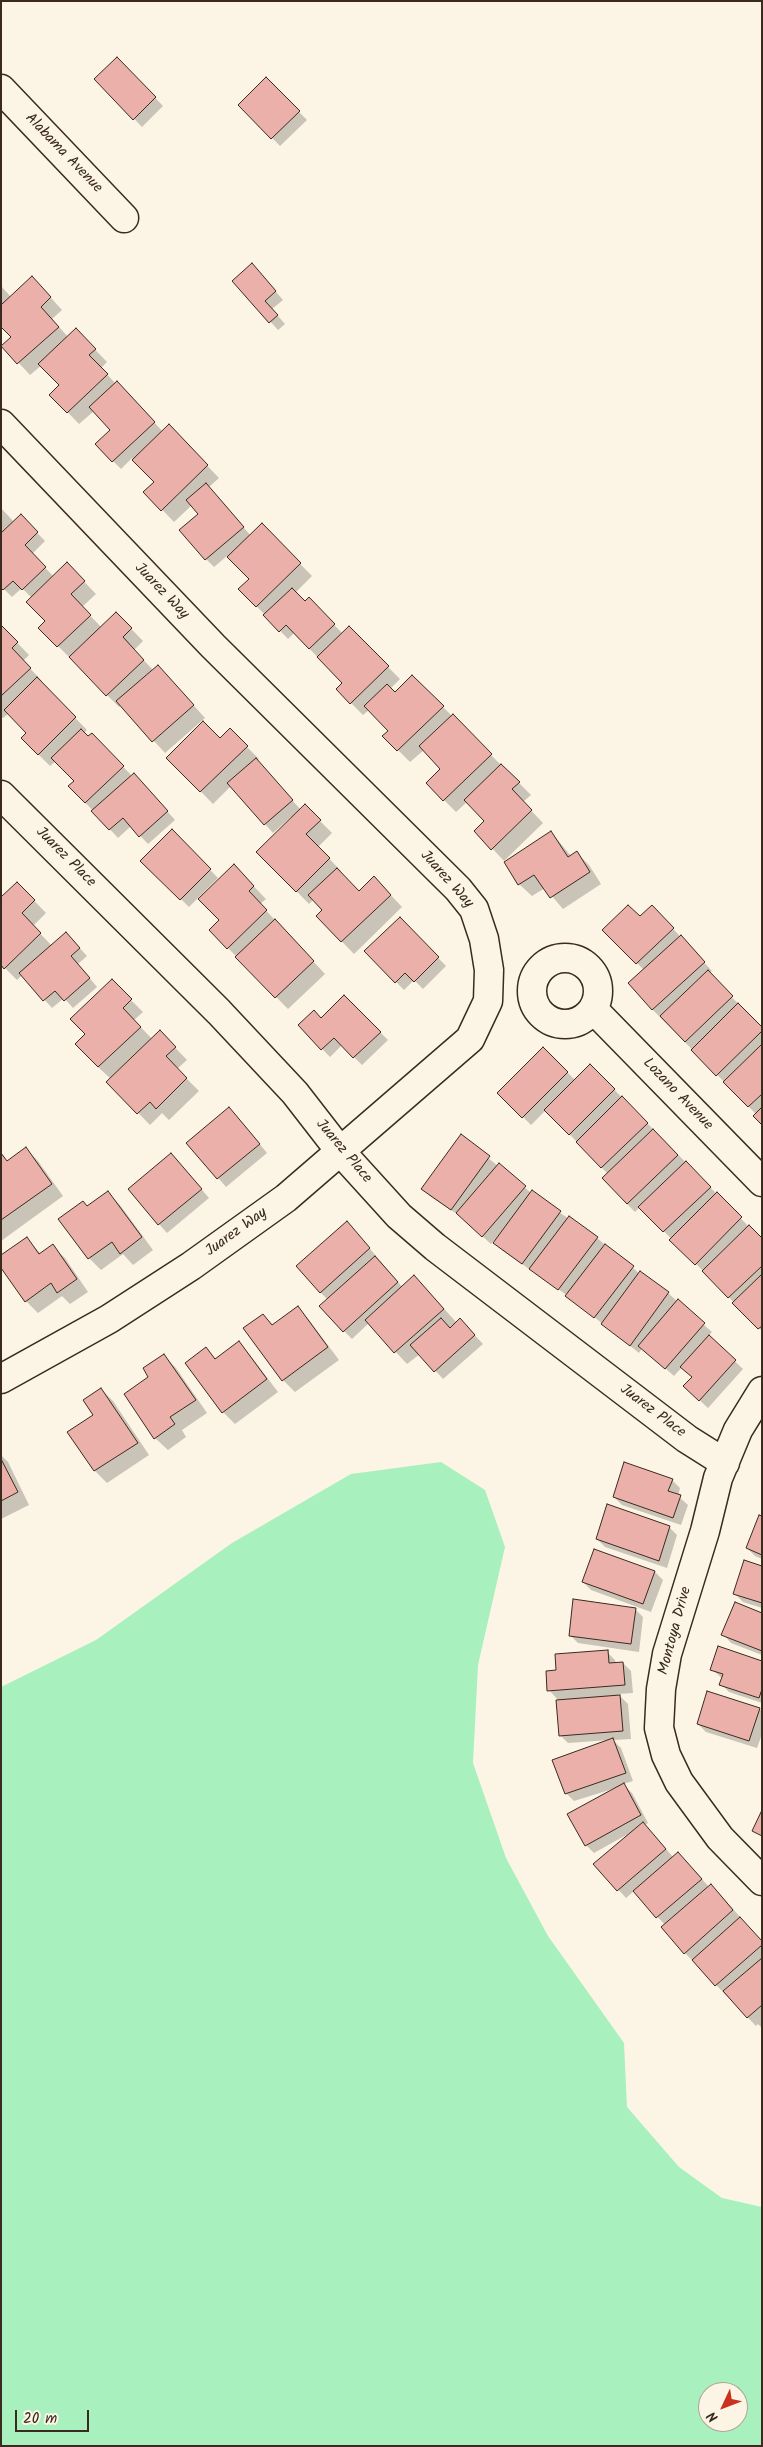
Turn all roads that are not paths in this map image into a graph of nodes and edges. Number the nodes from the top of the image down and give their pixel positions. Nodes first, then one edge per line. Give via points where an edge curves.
1 (1, 90) edge
2 (124, 218) dead end
3 (1, 424) edge
4 (1, 795) edge
5 (593, 1009) dead end
6 (340, 1152) junction
7 (762, 1182) edge
8 (3, 1373) edge
9 (762, 1391) edge
10 (725, 1463) junction
11 (762, 1881) edge

1 - 2 street, Alabama Avenue
3 - 6 street, Juarez Way via 213,646 458,888 474,909 484,939 489,970 488,1001 470,1039
4 - 6 street, Juarez Place via 219,1012 295,1093
5 - 7 street, Lozano Avenue
6 - 8 street, Juarez Way via 286,1198 109,1320
6 - 10 street, Juarez Place via 399,1216 435,1247 687,1439
9 - 10 street, Montoya Drive via 738,1430
10 - 11 street, Montoya Drive via 667,1654 658,1728 678,1782 720,1838

